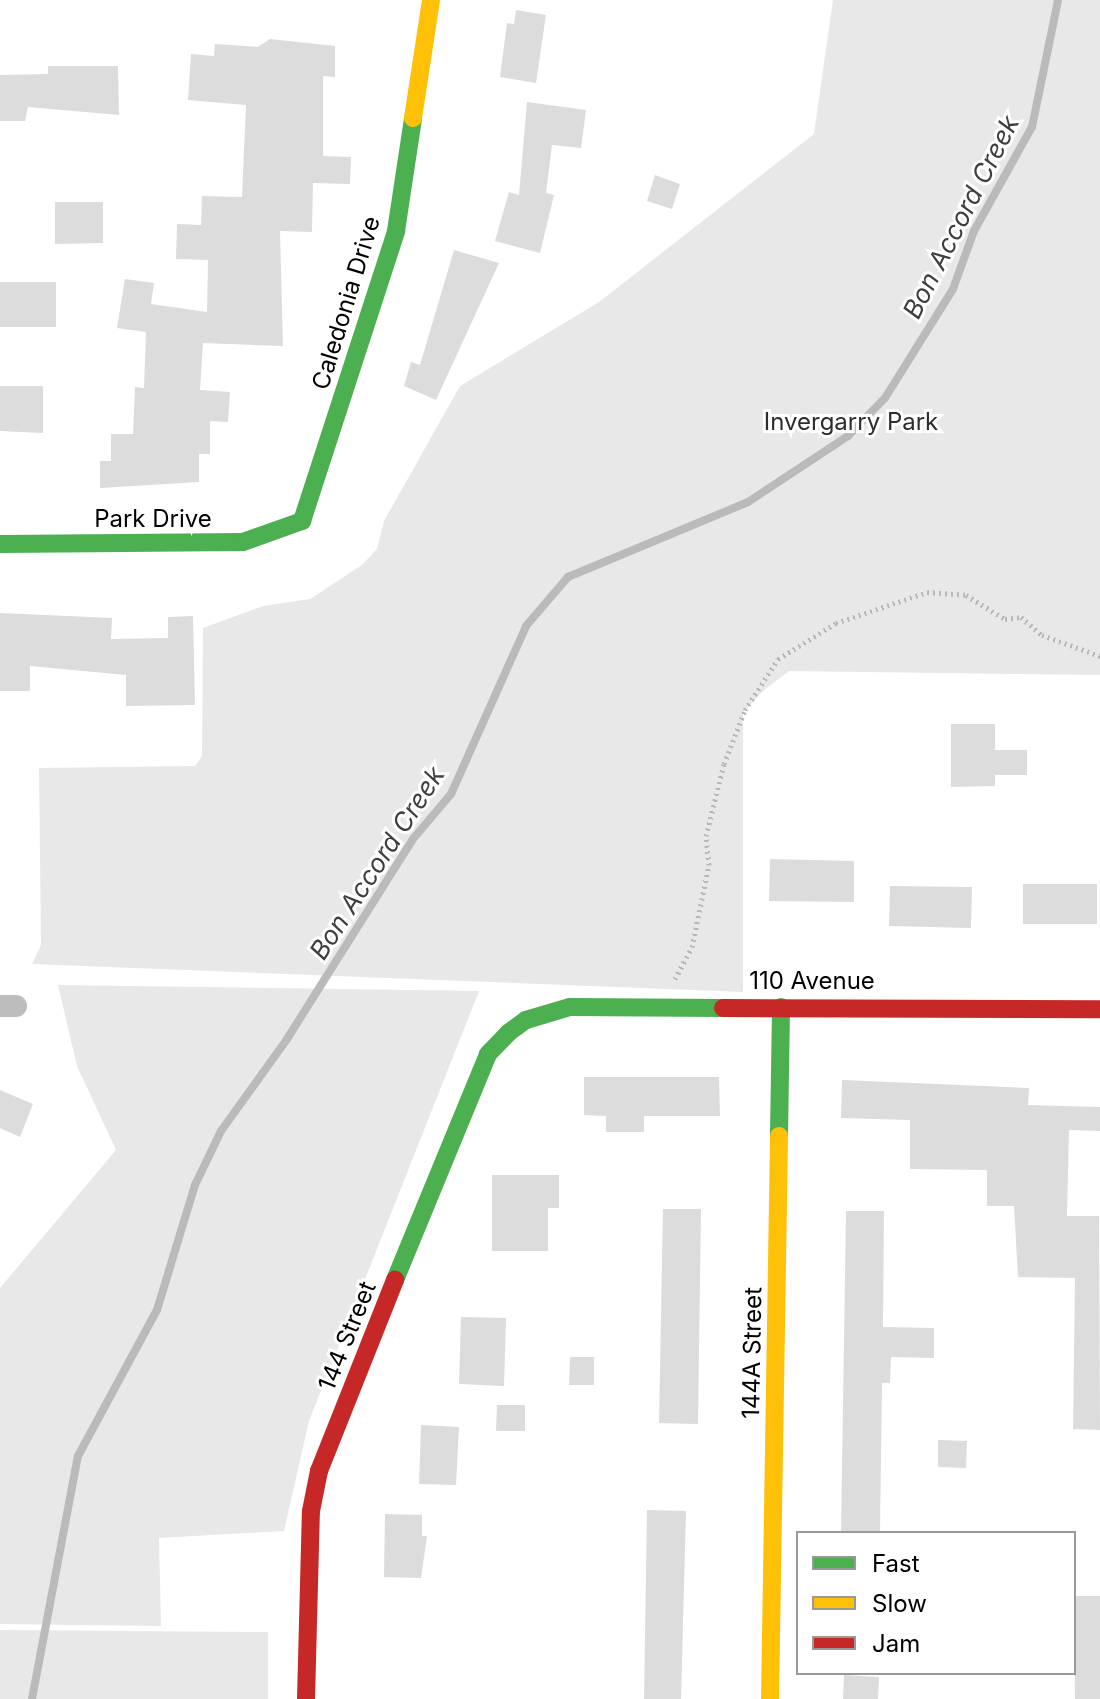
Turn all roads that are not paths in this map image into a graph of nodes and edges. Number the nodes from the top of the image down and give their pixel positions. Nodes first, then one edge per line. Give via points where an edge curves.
1 (431, 0) edge
2 (302, 521) joint
3 (0, 544) edge
4 (781, 1007) junction
5 (1100, 1009) edge
6 (526, 1020) joint
7 (306, 1699) edge
8 (770, 1699) edge

1 - 2 street, Caledonia Drive via 396,231
2 - 3 street, Park Drive via 243,542
4 - 5 street, 110 Avenue
4 - 6 street, 110 Avenue via 570,1007
4 - 8 street, 144A Street
6 - 7 street, 144 Street via 488,1054 319,1471 311,1511

